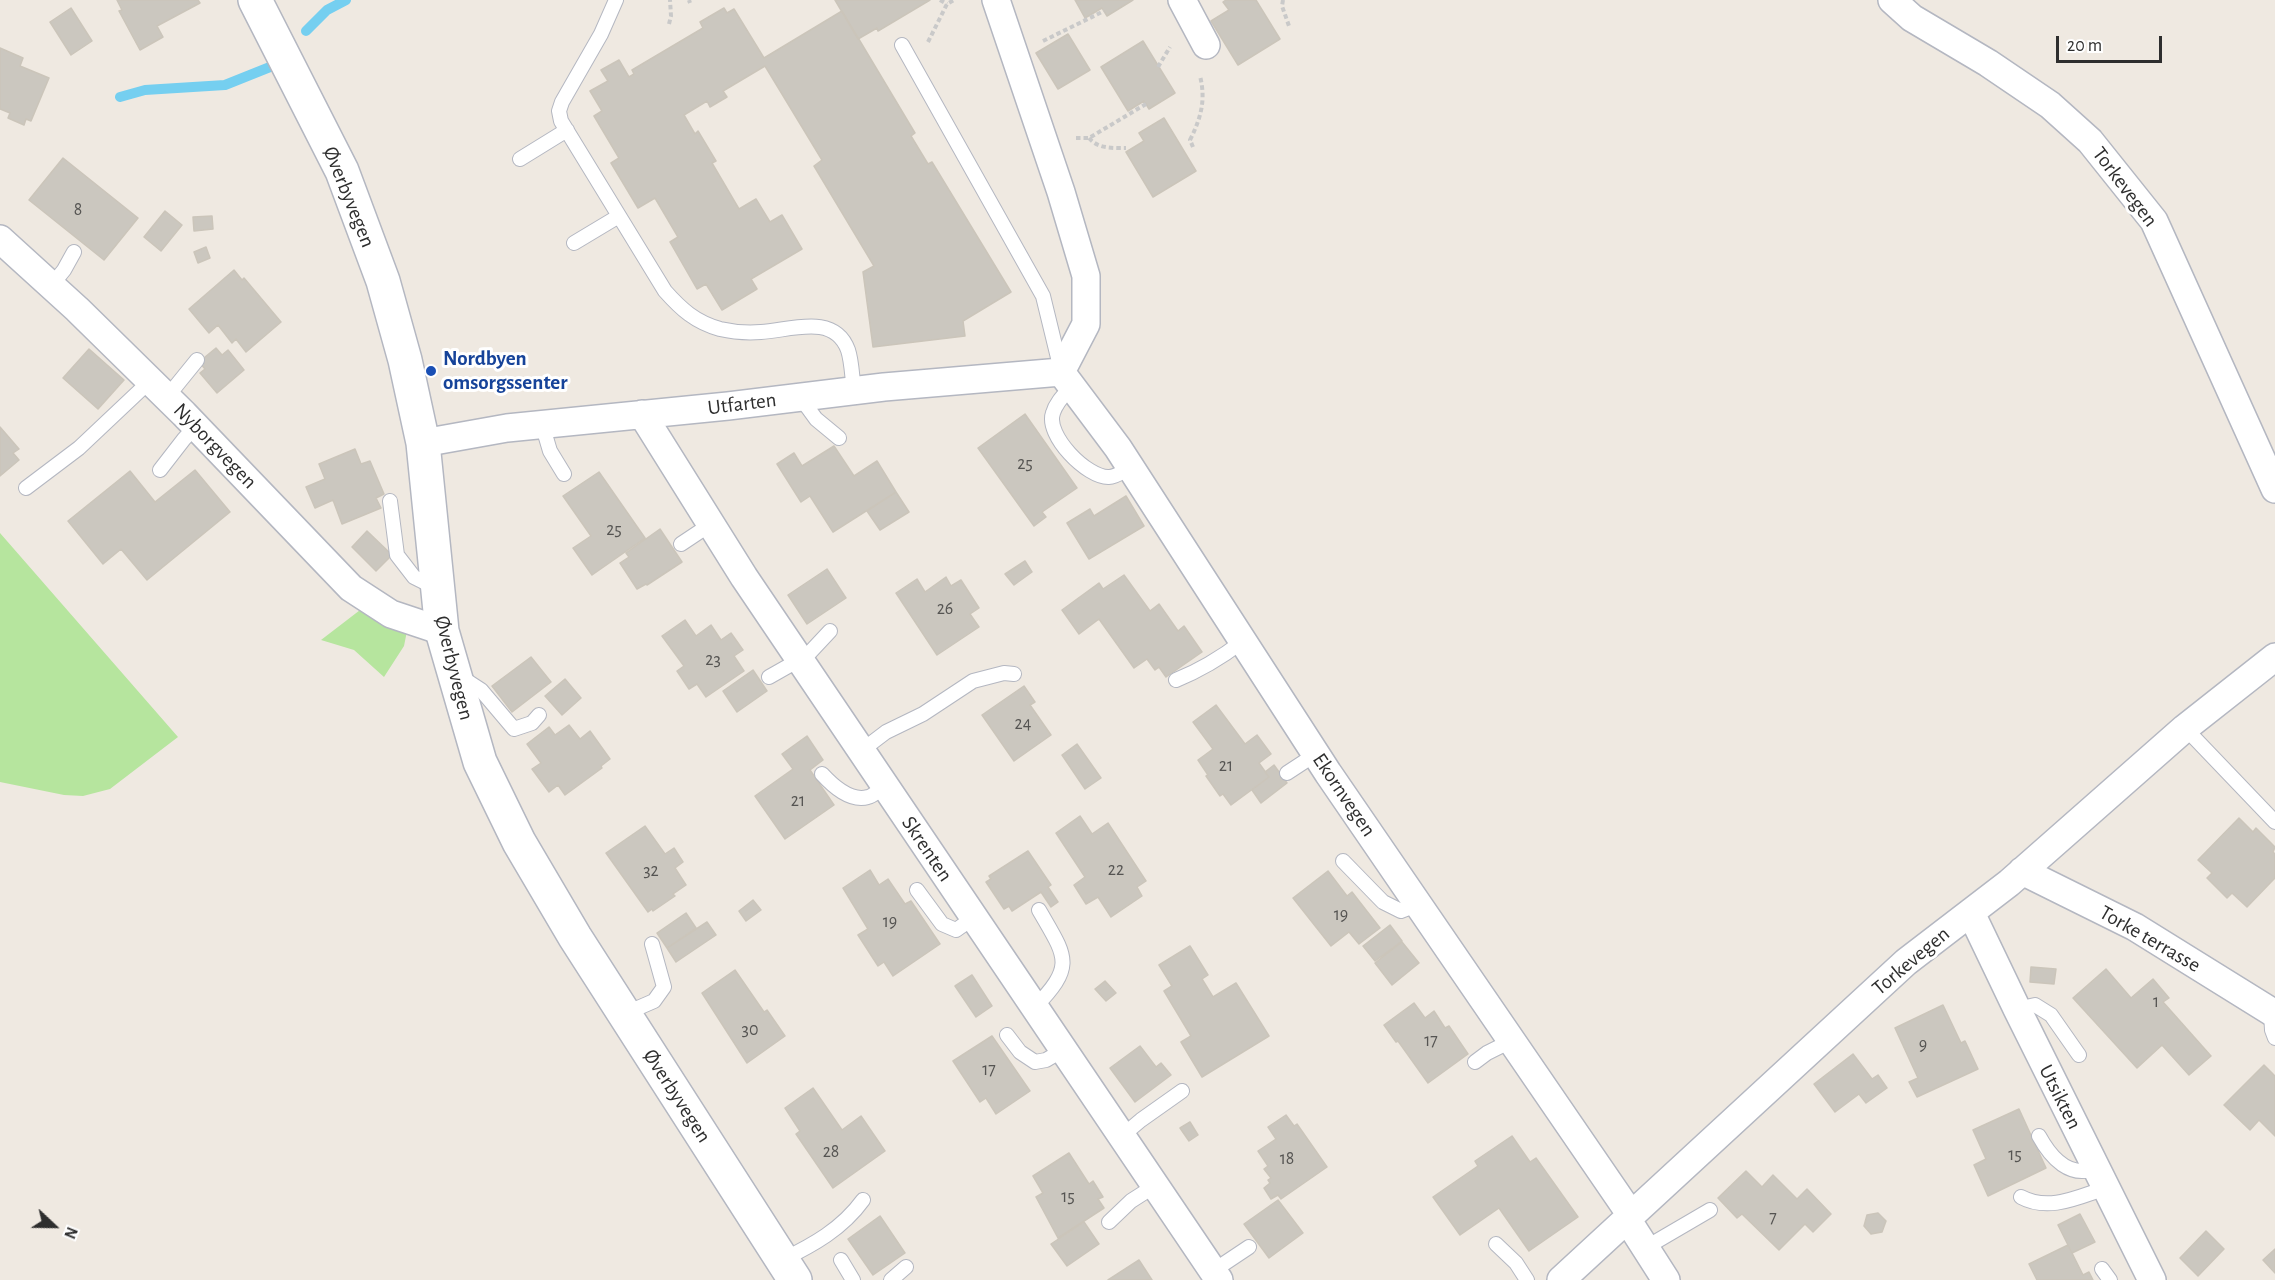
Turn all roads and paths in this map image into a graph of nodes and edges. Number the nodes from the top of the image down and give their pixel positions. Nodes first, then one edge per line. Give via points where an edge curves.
1 (255, 0) edge
2 (616, 0) edge
3 (670, 0) edge
4 (940, 0) edge
5 (954, 0) edge
6 (996, 0) edge
7 (1182, 0) edge
8 (1283, 0) edge
9 (1892, 0) edge
10 (947, 4) junction
11 (1104, 11) dead end
12 (669, 24) dead end
13 (1289, 26) dead end
14 (902, 45) dead end
15 (1206, 45) joint
16 (1015, 55) junction
17 (915, 68) junction
18 (1146, 104) dead end
19 (567, 130) junction
20 (1089, 138) junction
21 (1193, 147) dead end
22 (1126, 148) dead end
23 (1048, 153) junction
24 (520, 159) dead end
25 (619, 216) junction
26 (0, 238) edge
27 (574, 243) dead end
28 (74, 252) dead end
29 (51, 286) junction
30 (197, 360) dead end
31 (1067, 379) junction
32 (158, 389) junction
33 (854, 390) junction
34 (800, 397) junction
35 (642, 414) junction
36 (542, 424) junction
37 (196, 426) junction
38 (839, 438) dead end
39 (423, 443) junction
40 (1131, 467) junction
41 (160, 470) dead end
42 (564, 474) dead end
43 (26, 488) dead end
44 (2275, 489) edge
45 (390, 501) dead end
46 (711, 524) junction
47 (681, 544) dead end
48 (436, 588) junction
49 (442, 631) junction
50 (830, 631) dead end
51 (1243, 641) junction
52 (2275, 657) edge
53 (800, 661) junction
54 (452, 671) junction
55 (1014, 674) dead end
56 (769, 677) dead end
57 (1176, 680) dead end
58 (539, 715) dead end
59 (2185, 728) junction
60 (861, 752) junction
61 (1316, 753) junction
62 (1287, 773) dead end
63 (822, 774) dead end
64 (884, 787) junction
65 (2275, 822) edge
66 (1343, 861) dead end
67 (2022, 871) junction
68 (917, 890) dead end
69 (1419, 904) junction
70 (1039, 910) dead end
71 (1971, 913) junction
72 (973, 918) junction
73 (652, 944) dead end
74 (1035, 1007) junction
75 (2017, 1009) junction
76 (624, 1014) junction
77 (2274, 1021) edge
78 (1007, 1035) dead end
79 (1513, 1040) junction
80 (1064, 1050) junction
81 (2079, 1055) dead end
82 (1475, 1062) dead end
83 (1182, 1091) dead end
84 (1122, 1136) junction
85 (2039, 1136) dead end
86 (2101, 1178) junction
87 (1155, 1185) junction
88 (2021, 1197) dead end
89 (862, 1200) dead end
90 (1710, 1210) dead end
91 (1629, 1217) junction
92 (1109, 1222) dead end
93 (1496, 1244) dead end
94 (1249, 1247) dead end
95 (1645, 1248) junction
96 (841, 1260) dead end
97 (906, 1267) dead end
98 (789, 1270) edge
99 (1216, 1276) edge
100 (853, 1280) edge
101 (891, 1280) edge
102 (1527, 1280) edge
103 (1561, 1280) edge
104 (1666, 1280) edge
105 (2152, 1280) edge

1 - 39 main road, Øverbyvegen via 342,171 383,281
2 - 19 lane via 562,102 559,111
3 - 12 path
4 - 10 path
5 - 10 path
6 - 16 street
7 - 15 street
8 - 13 path
9 - 44 street, Torkevegen via 1912,18 2050,105 2090,141 2154,221
10 - 17 path
11 - 16 path
14 - 17 lane
15 - 21 path via 1200,75 1203,108 1190,140
16 - 23 street
17 - 31 lane via 1043,296
18 - 20 path
19 - 24 lane
19 - 25 lane
20 - 22 path via 1105,147
20 - 23 path via 1070,138
23 - 31 street via 1086,276 1086,324
25 - 27 lane
25 - 33 lane via 664,291 685,313 699,322 738,332 801,325 827,330 847,348
26 - 29 street, Nyborgvegen
28 - 29 lane
29 - 32 street, Nyborgvegen
30 - 32 lane
31 - 33 street, Utfarten
31 - 40 street, Ekornvegen
31 - 40 lane via 1052,415 1054,431 1067,450 1089,472 1110,477
32 - 37 street, Nyborgvegen
32 - 43 lane
33 - 34 street, Utfarten
34 - 35 street, Utfarten
34 - 38 lane via 816,419
35 - 36 street, Utfarten
35 - 46 street, Skrenten
36 - 39 street, Utfarten
36 - 42 lane via 550,450
37 - 41 lane
37 - 49 street, Nyborgvegen via 351,588 391,614
39 - 48 main road, Øverbyvegen
40 - 51 street, Ekornvegen
45 - 48 lane via 397,555 414,577
46 - 47 lane
46 - 53 street, Skrenten
48 - 49 main road, Øverbyvegen
49 - 54 main road, Øverbyvegen
50 - 53 lane
51 - 57 lane via 1198,671
51 - 61 street, Ekornvegen
52 - 59 street, Torkevegen
53 - 56 lane
53 - 60 street, Skrenten
54 - 58 lane via 481,690 514,729 532,723
54 - 76 main road, Øverbyvegen via 480,762 519,842
55 - 60 lane via 973,681 923,714 886,732
59 - 65 lane
59 - 67 street, Torkevegen
60 - 64 street, Skrenten
61 - 62 lane
61 - 69 street, Ekornvegen
63 - 64 lane via 851,797 868,797
64 - 72 street, Skrenten
66 - 69 lane via 1383,902 1401,911
67 - 71 street, Torkevegen
67 - 77 street, Torke terrasse via 2135,927
68 - 72 lane via 942,924 956,930
69 - 79 street, Ekornvegen
70 - 74 lane via 1062,951 1063,970 1053,989
71 - 75 street, Utsikten
71 - 91 street, Torkevegen via 1906,962
72 - 74 street, Skrenten
73 - 76 lane via 664,987 654,1001
74 - 80 street, Skrenten
75 - 81 lane via 2035,1005 2051,1015
75 - 86 street, Utsikten
76 - 98 main road, Øverbyvegen
78 - 80 lane via 1020,1052 1035,1062
79 - 82 lane
79 - 91 street, Ekornvegen
80 - 84 street, Skrenten
83 - 84 lane
84 - 87 street, Skrenten
85 - 86 lane via 2057,1162
86 - 88 lane via 2067,1202 2034,1203
86 - 105 street, Utsikten
87 - 92 lane
87 - 99 street, Skrenten
89 - 98 lane
90 - 95 lane
91 - 95 street, Ekornvegen
91 - 103 street, Torkevegen
93 - 102 lane
94 - 99 lane
95 - 104 street, Ekornvegen
96 - 100 lane
97 - 101 lane

